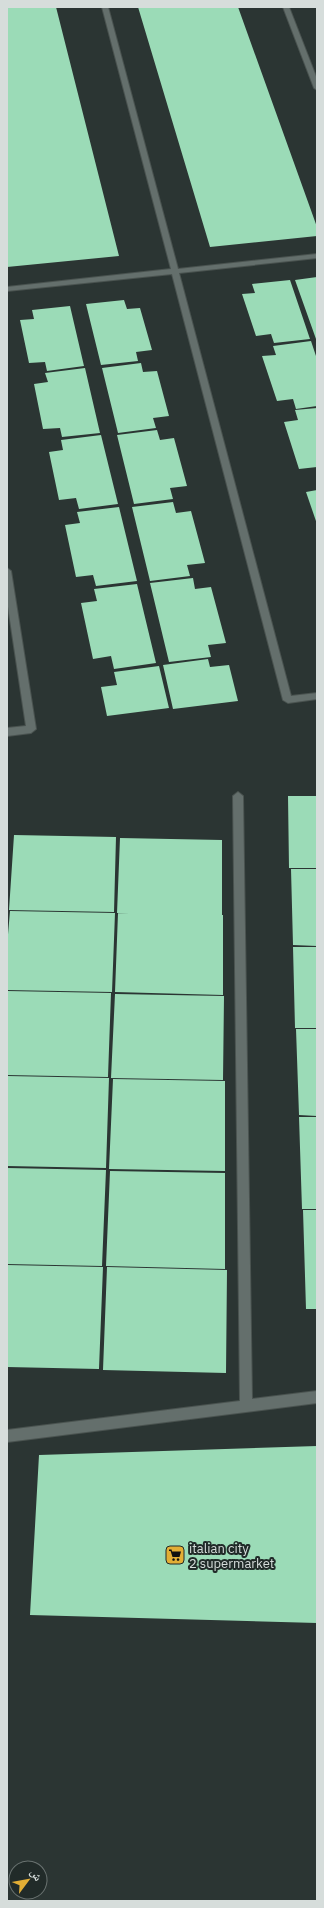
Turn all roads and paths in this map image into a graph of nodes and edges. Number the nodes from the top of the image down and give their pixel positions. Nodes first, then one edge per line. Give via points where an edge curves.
1 (105, 7) edge
2 (286, 7) edge
3 (317, 88) edge
4 (317, 256) edge
5 (175, 271) junction
6 (7, 289) edge
7 (7, 571) edge
8 (317, 696) edge
9 (7, 732) edge
10 (238, 796) dead end
11 (317, 1397) edge
12 (246, 1406) junction
13 (7, 1436) edge

1 - 5 street
2 - 3 street
4 - 5 street
5 - 6 street
5 - 8 street via 288,700
7 - 9 street via 31,729
10 - 12 street
11 - 12 street
12 - 13 street

